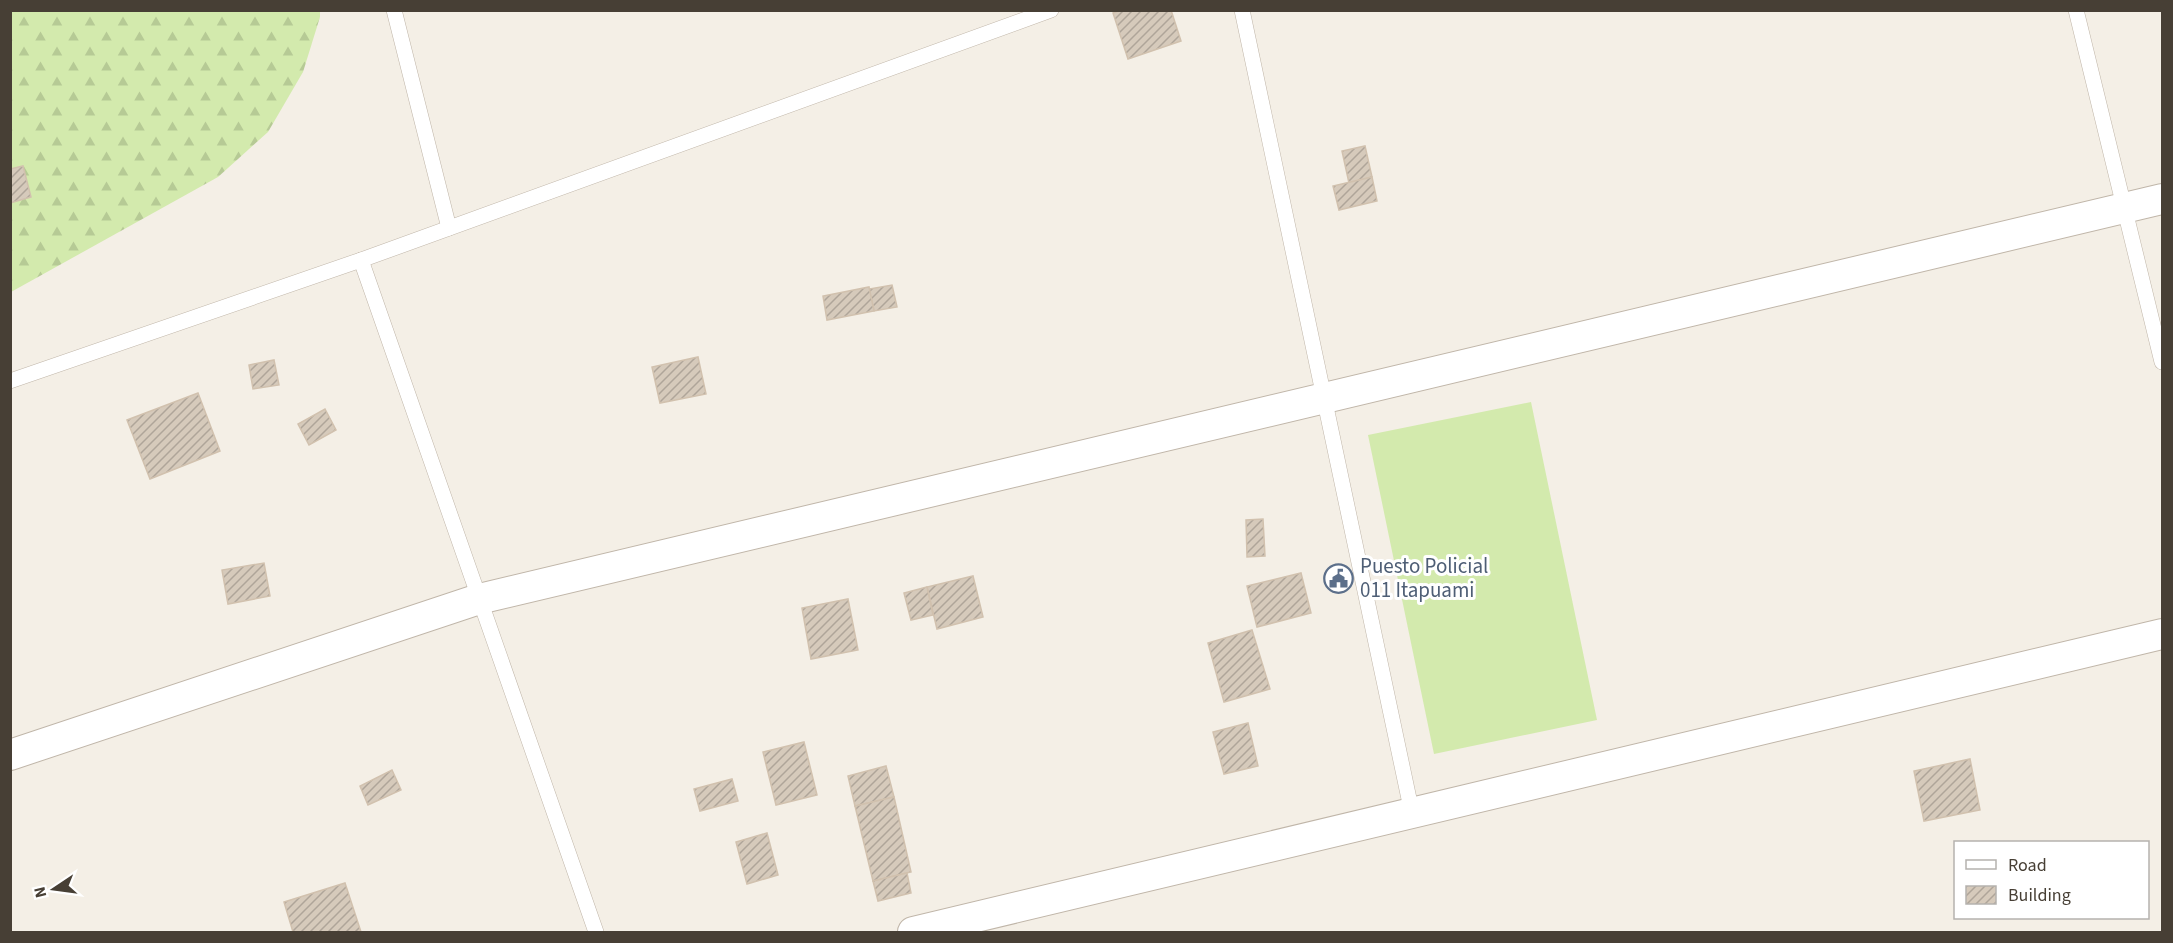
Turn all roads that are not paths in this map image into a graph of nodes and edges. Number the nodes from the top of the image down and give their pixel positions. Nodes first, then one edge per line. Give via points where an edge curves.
1 (394, 10) edge
2 (1051, 10) edge
3 (1242, 10) edge
4 (2076, 10) edge
5 (2163, 199) edge
6 (2125, 208) junction
7 (449, 228) junction
8 (361, 260) junction
9 (2163, 362) edge
10 (10, 381) edge
11 (1324, 398) junction
12 (479, 599) junction
13 (2163, 634) edge
14 (10, 755) edge
15 (1412, 813) junction
16 (596, 933) edge
17 (913, 933) edge

1 - 7 lane
2 - 7 lane
3 - 11 lane
4 - 6 lane
5 - 6 street
6 - 9 lane
6 - 11 street
7 - 8 lane
8 - 10 lane
8 - 12 lane
11 - 12 street
11 - 15 lane
12 - 14 street
12 - 16 lane
13 - 15 street
15 - 17 street

